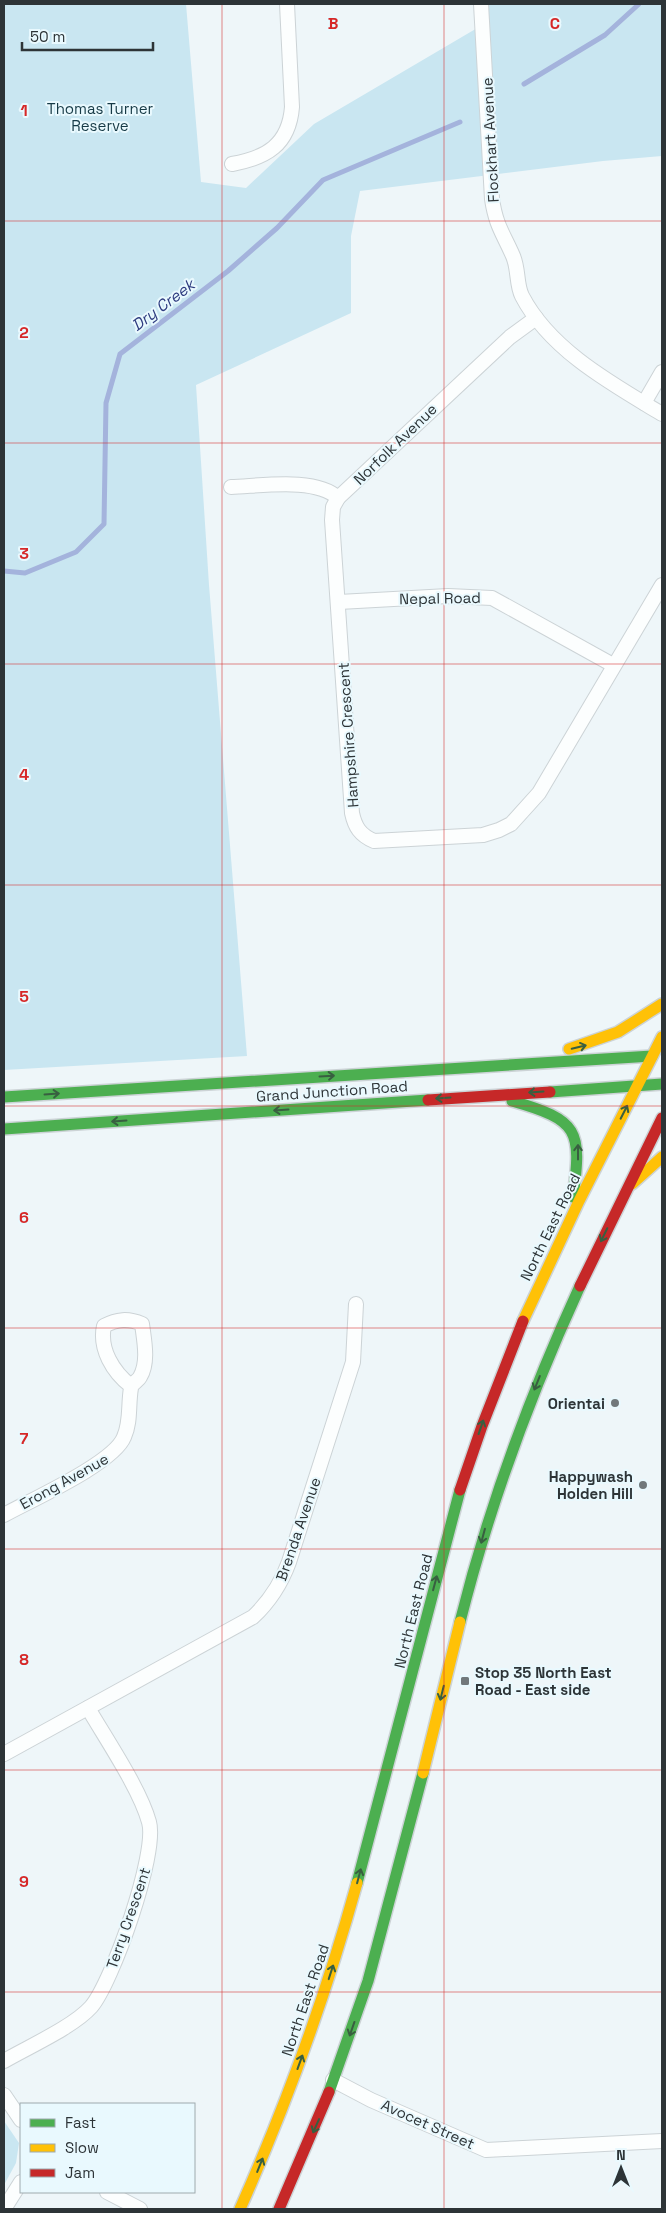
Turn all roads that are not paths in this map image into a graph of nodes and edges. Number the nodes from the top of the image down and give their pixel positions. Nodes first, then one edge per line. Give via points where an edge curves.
1 (287, 4) edge
2 (481, 4) edge
3 (232, 164) dead end
4 (536, 318) junction
5 (662, 372) edge
6 (644, 403) junction
7 (662, 414) edge
8 (231, 487) dead end
9 (338, 498) junction
10 (662, 585) edge
11 (339, 602) junction
12 (613, 665) junction
13 (662, 1004) edge
14 (662, 1037) edge
15 (657, 1056) edge
16 (498, 1066) junction
17 (215, 1083) junction
18 (662, 1084) edge
19 (637, 1086) junction
20 (492, 1095) junction
21 (4, 1097) edge
22 (217, 1114) junction
23 (662, 1118) edge
24 (4, 1130) edge
25 (662, 1157) edge
26 (625, 1191) junction
27 (570, 1218) junction
28 (356, 1304) dead end
29 (132, 1386) junction
30 (4, 1515) edge
31 (88, 1708) junction
32 (4, 1754) edge
33 (316, 2019) junction
34 (319, 2045) dead end
35 (4, 2060) edge
36 (325, 2062) dead end
37 (333, 2080) junction
38 (317, 2085) dead end
39 (301, 2093) dead end
40 (4, 2094) edge
41 (285, 2104) junction
42 (20, 2118) edge
43 (659, 2139) edge
44 (20, 2184) edge
45 (109, 2193) edge
46 (4, 2209) edge
47 (140, 2209) edge
48 (240, 2209) edge
49 (279, 2209) edge

1 - 3 street via 292,107 289,121 282,138 271,150 252,160
2 - 4 street, Flockhart Avenue via 491,187 496,222 516,264 518,287
4 - 6 street, Flockhart Avenue via 576,356
4 - 9 street, Norfolk Avenue via 496,349
5 - 6 street
6 - 7 street, Flockhart Avenue
8 - 9 street via 310,486 327,489
9 - 11 street, Hampshire Crescent via 332,520
10 - 12 street, Hampshire Crescent
11 - 12 street, Nepal Road via 448,596 492,598
11 - 12 street, Hampshire Crescent via 352,812 361,834 374,840 471,837 511,824 546,781
16 -> 13 main road via 598,1042 628,1029
14 - 15 main road, North East Road
15 - 16 main road, Grand Junction Road
15 - 19 main road, North East Road
17 -> 16 main road, Grand Junction Road
21 -> 17 main road, Grand Junction Road
17 - 22 main road
18 - 19 main road, Grand Junction Road
19 -> 20 main road, Grand Junction Road
27 -> 19 main road, North East Road
20 -> 22 main road, Grand Junction Road
27 -> 20 main road via 579,1157 575,1132 548,1110
22 -> 24 main road, Grand Junction Road
23 - 26 main road
25 - 26 main road
26 -> 37 main road via 572,1298 530,1400 486,1525 384,1924
33 -> 27 main road, North East Road via 346,1923 461,1488 502,1371
28 - 31 street, Brenda Avenue via 353,1362 278,1588 252,1617
29 - 29 street, Erong Avenue via 140,1376 145,1360 142,1324 131,1319 114,1321 104,1326 104,1347 118,1376
29 - 30 street, Erong Avenue via 128,1426 124,1440 114,1453
31 - 32 street, Brenda Avenue
31 - 35 street, Terry Crescent via 137,1793 149,1821 152,1838 149,1859 104,1987 91,2007
33 - 34 main road
41 -> 33 main road, North East Road
36 - 37 main road
37 - 38 main road
37 - 43 street, Avocet Street via 486,2150
37 -> 49 main road
39 - 41 main road
40 - 42 street
48 -> 41 main road, North East Road
44 - 46 street
45 - 47 street

